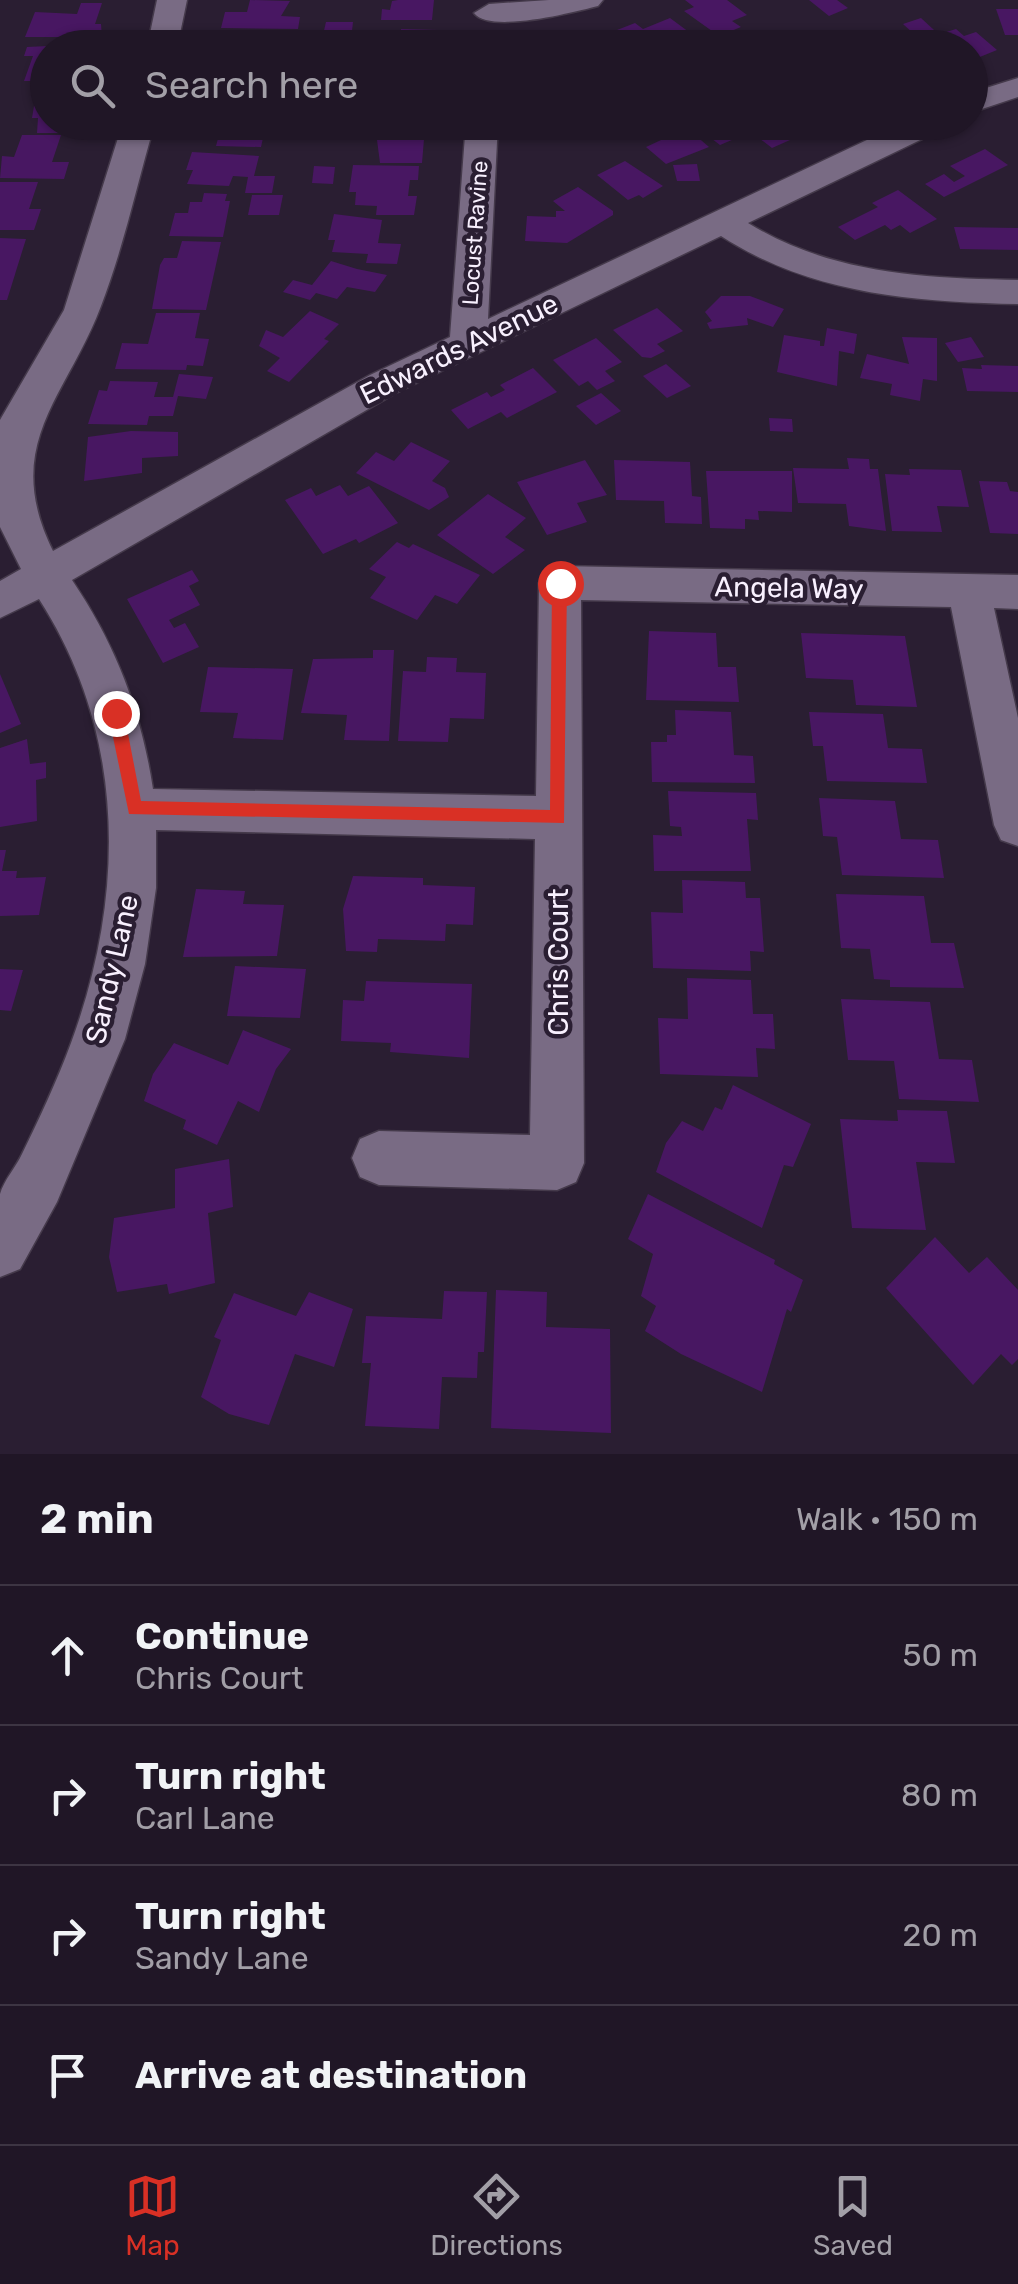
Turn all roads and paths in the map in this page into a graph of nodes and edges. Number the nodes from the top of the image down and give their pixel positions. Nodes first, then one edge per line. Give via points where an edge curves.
1 (172, 0) edge
2 (588, 0) edge
3 (490, 6) edge
4 (166, 30) edge
5 (1018, 87) edge
6 (988, 98) edge
7 (134, 140) edge
8 (481, 140) edge
9 (894, 140) edge
10 (722, 222) junction
11 (1018, 292) edge
12 (468, 344) junction
13 (46, 576) junction
14 (560, 583) joint
15 (969, 592) junction
16 (1018, 592) edge
17 (0, 601) edge
18 (134, 808) junction
19 (558, 818) junction
20 (1018, 825) edge
21 (379, 1158) dead end
22 (0, 1249) edge

1 - 4 street
2 - 3 street via 544,10
5 - 6 street
7 - 13 street, Sandy Lane via 81,313 36,381 12,446 15,517
8 - 12 street, Locust Ravine
9 - 10 street, Edwards Avenue
10 - 11 street via 782,259 863,284
10 - 12 street, Edwards Avenue
12 - 13 street, Edwards Avenue via 383,384
13 - 17 street, Edwards Avenue
13 - 18 street, Sandy Lane via 98,662 127,756
14 - 15 street, Angela Way
14 - 19 street, Chris Court
15 - 16 street, Angela Way
15 - 20 street
18 - 19 street
18 - 22 street, Sandy Lane via 126,928 99,1038 70,1117
19 - 21 street, Chris Court via 557,1162

